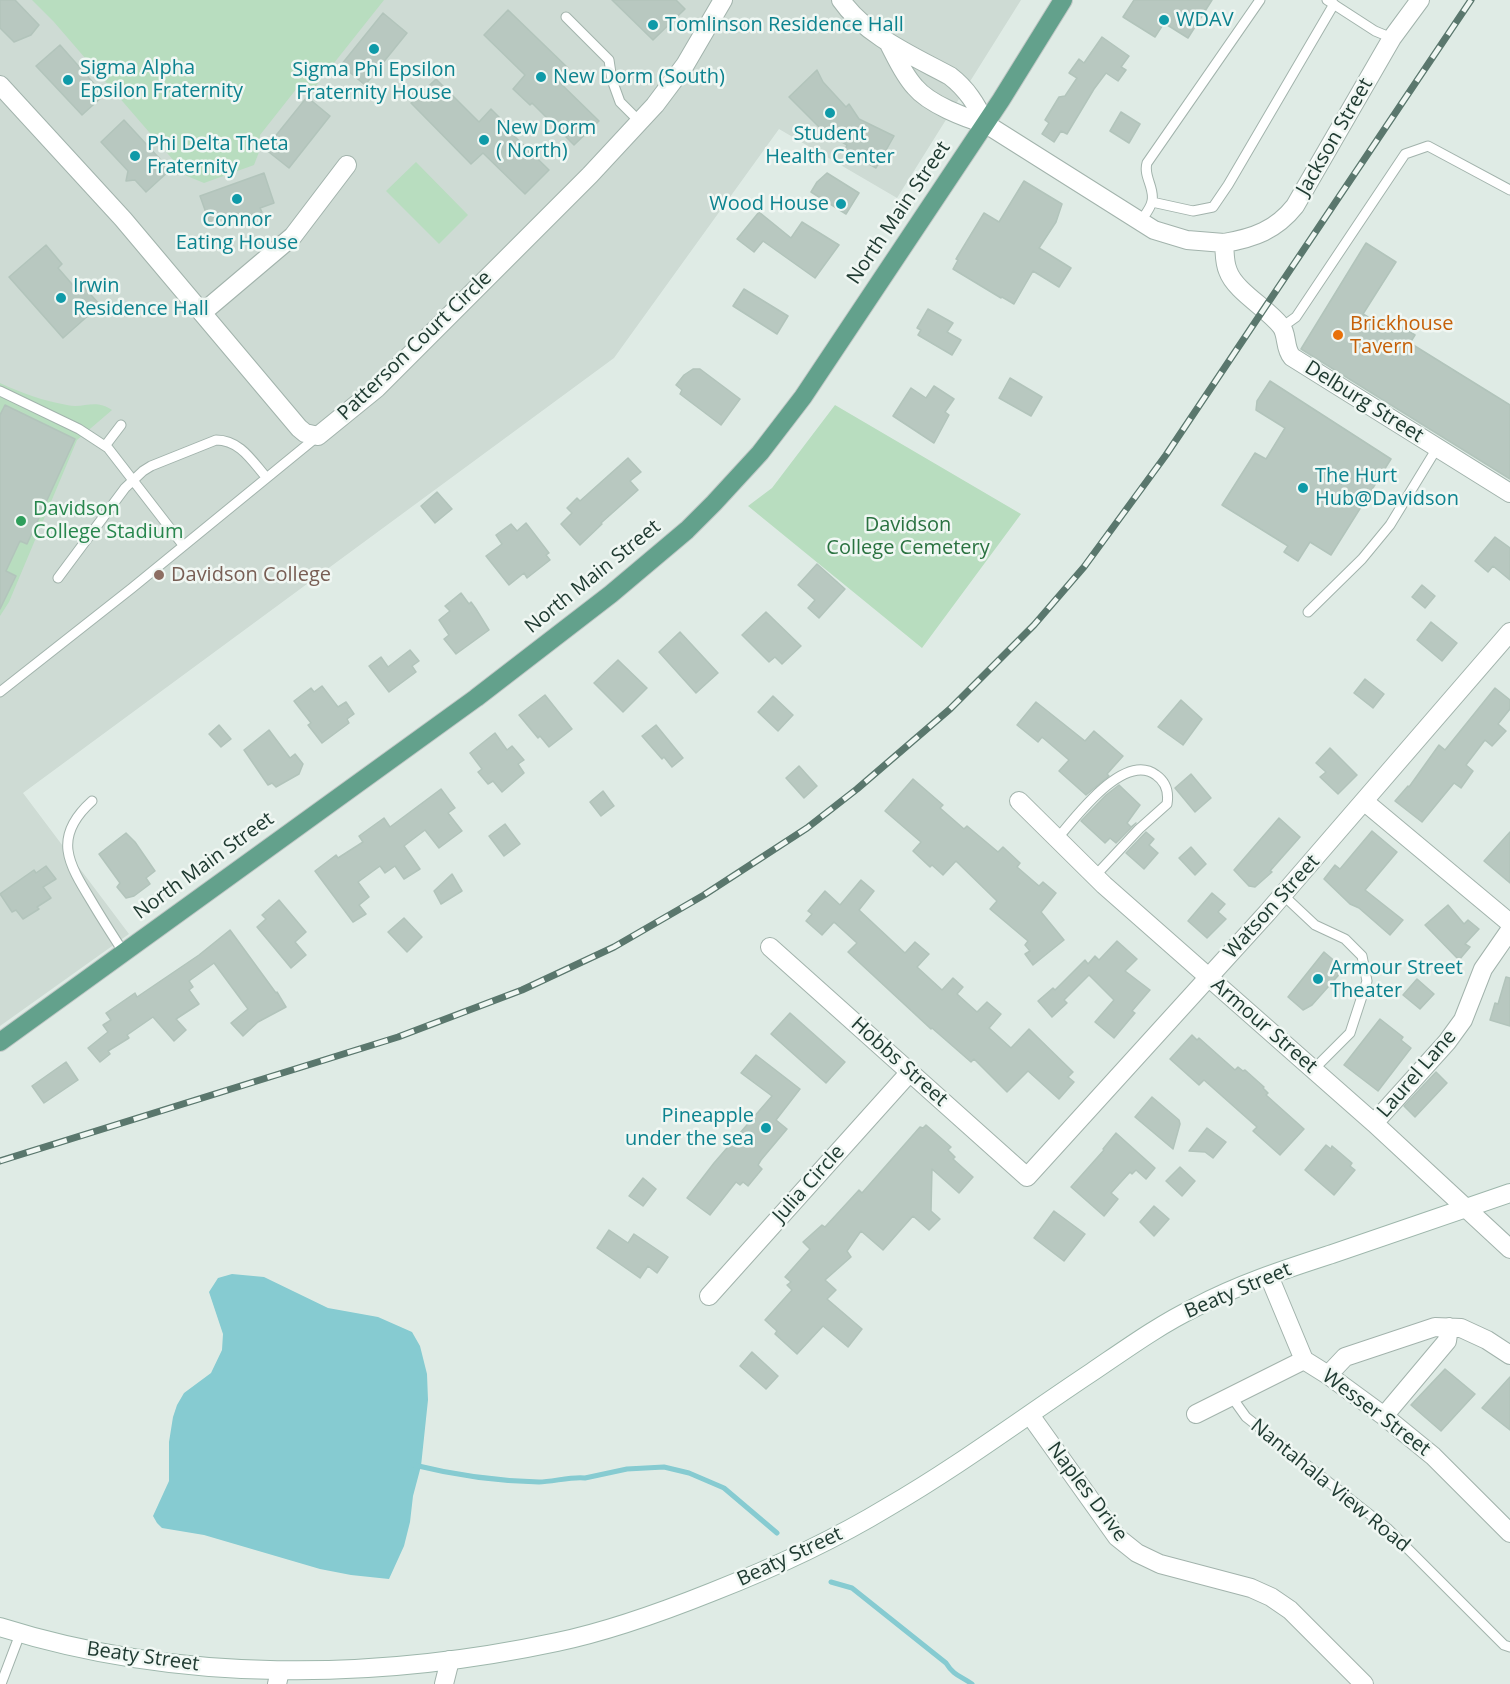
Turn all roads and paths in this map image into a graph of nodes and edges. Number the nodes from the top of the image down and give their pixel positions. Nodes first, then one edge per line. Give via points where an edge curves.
1 (723, 0) edge
2 (841, 0) edge
3 (1063, 0) edge
4 (1260, 0) edge
5 (1420, 0) edge
6 (1330, 2) edge
7 (566, 17) dead end
8 (1392, 38) junction
9 (888, 42) junction
10 (0, 85) edge
11 (640, 122) junction
12 (986, 124) junction
13 (347, 165) dead end
14 (1510, 190) edge
15 (1152, 202) junction
16 (1140, 222) junction
17 (1224, 243) junction
18 (202, 313) junction
19 (1282, 327) junction
20 (0, 392) edge
21 (121, 425) dead end
22 (318, 436) junction
23 (105, 447) junction
24 (1437, 448) junction
25 (266, 477) junction
26 (133, 480) junction
27 (1510, 493) edge
28 (183, 545) junction
29 (58, 578) dead end
30 (1308, 612) dead end
31 (1510, 632) edge
32 (0, 692) edge
33 (92, 801) dead end
34 (1019, 801) dead end
35 (1365, 802) junction
36 (1057, 838) junction
37 (1095, 876) junction
38 (1283, 895) junction
39 (1510, 923) edge
40 (1510, 930) edge
41 (770, 947) dead end
42 (124, 953) junction
43 (1209, 977) junction
44 (0, 1042) edge
45 (1314, 1070) junction
46 (910, 1072) junction
47 (1374, 1123) junction
48 (1027, 1177) joint
49 (1510, 1193) edge
50 (1465, 1208) junction
51 (1510, 1249) edge
52 (1269, 1276) junction
53 (709, 1296) dead end
54 (1449, 1327) junction
55 (1510, 1355) edge
56 (1304, 1360) junction
57 (1329, 1375) junction
58 (1231, 1396) junction
59 (1196, 1414) dead end
60 (1030, 1415) junction
61 (1384, 1416) junction
62 (1510, 1533) edge
63 (0, 1628) edge
64 (20, 1634) junction
65 (1510, 1647) edge
66 (450, 1660) junction
67 (278, 1677) edge
68 (1, 1684) edge
69 (444, 1684) edge
70 (1364, 1684) edge

1 - 11 street, Patterson Court Circle via 685,65
2 - 9 street
3 - 12 main road, North Main Street
4 - 15 lane via 1147,163
5 - 8 street, Jackson Street
6 - 8 lane
6 - 15 lane via 1213,207 1193,211
7 - 11 lane via 609,60 620,102
8 - 17 street, Jackson Street via 1286,217 1264,233
9 - 12 street via 950,76 972,99
9 - 12 street via 916,90 954,114
10 - 18 street via 123,219
11 - 22 street, Patterson Court Circle via 377,388
12 - 16 street
12 - 42 main road, North Main Street via 803,397 760,453 687,530 584,616 485,691
13 - 18 street via 293,236
14 - 19 lane via 1428,146 1405,154 1296,317
15 - 16 lane
16 - 17 street via 1181,239
17 - 19 street, Delburg Street via 1231,278
18 - 22 street via 299,428
19 - 24 street, Delburg Street via 1292,357
20 - 23 lane via 79,429
21 - 23 lane
22 - 25 lane
23 - 26 lane
24 - 27 street, Delburg Street
24 - 30 lane via 1390,525
25 - 26 lane via 243,450 225,440 216,440 151,466
25 - 28 lane
26 - 28 lane
26 - 29 lane
28 - 32 lane
31 - 35 street, Watson Street
33 - 42 lane via 73,823 68,858
34 - 36 street, Armour Street
35 - 38 street, Watson Street
35 - 39 street
36 - 37 street, Armour Street
36 - 37 lane via 1115,779 1140,770 1154,773 1163,781 1169,793 1167,804
37 - 43 street, Armour Street
38 - 43 street, Watson Street
38 - 45 lane via 1315,925 1345,939 1362,956 1367,981 1350,1034
40 - 47 street, Laurel Lane via 1484,969 1458,1028
41 - 46 street, Hobbs Street
42 - 44 main road, North Main Street
43 - 45 street, Armour Street
43 - 48 street, Watson Street
45 - 47 street, Armour Street
46 - 48 street, Hobbs Street
46 - 53 street, Julia Circle
47 - 50 street, Armour Street
49 - 50 street, Beaty Street
50 - 51 street, Armour Street
50 - 52 street, Beaty Street
52 - 56 street, Wesser Street
52 - 60 street, Beaty Street via 1183,1314
54 - 55 street via 1461,1328
54 - 57 street via 1435,1327 1345,1357
54 - 61 street via 1447,1341
56 - 57 street, Wesser Street
56 - 58 street
57 - 61 street, Wesser Street
58 - 59 street
58 - 65 lane, Nantahala View Road via 1246,1417 1387,1528
60 - 66 street, Beaty Street via 887,1509 759,1573 631,1622 557,1642
60 - 70 street, Naples Drive via 1117,1537 1160,1564 1271,1597 1290,1610
61 - 62 street, Wesser Street via 1433,1456
63 - 64 street, Beaty Street
64 - 67 street, Beaty Street via 123,1656
64 - 68 lane
66 - 67 street, Beaty Street
66 - 69 street

